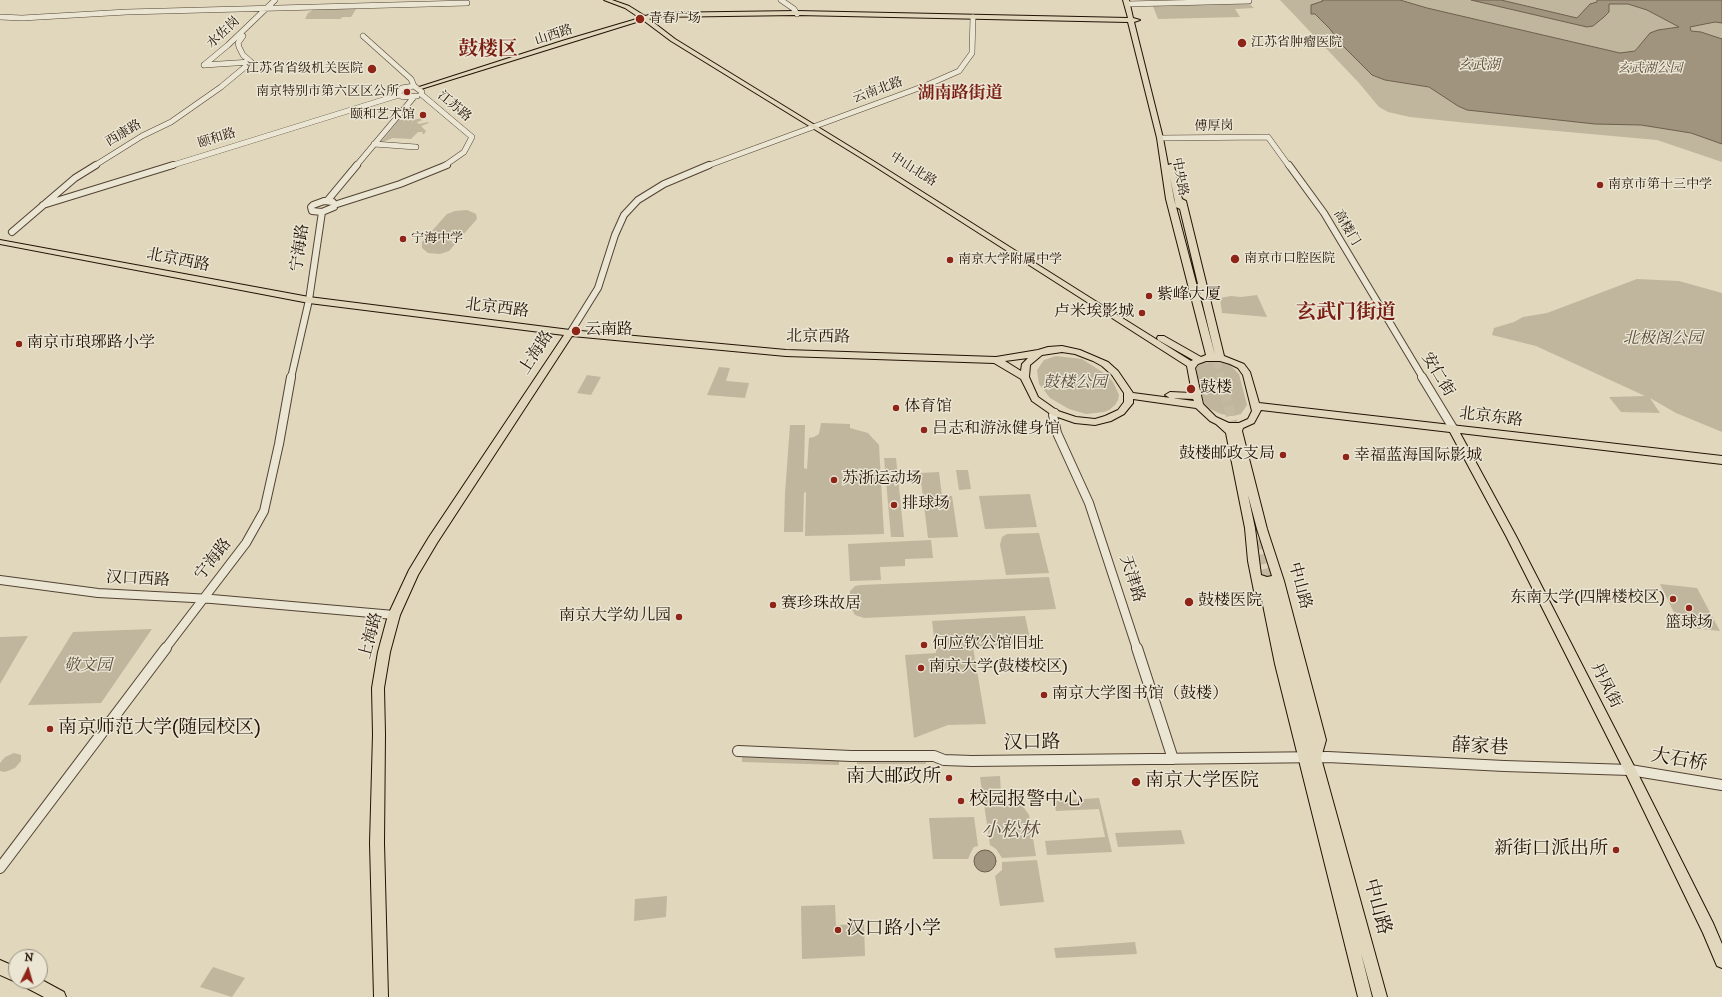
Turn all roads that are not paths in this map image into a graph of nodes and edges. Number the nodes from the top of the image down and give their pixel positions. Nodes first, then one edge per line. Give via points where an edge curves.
1 (275, 0) edge
2 (280, 0) edge
3 (607, 0) edge
4 (614, 0) edge
5 (781, 0) edge
6 (1249, 1) dead end
7 (1130, 2) edge
8 (467, 4) dead end
9 (269, 9) junction
10 (797, 14) junction
11 (0, 17) edge
12 (973, 17) junction
13 (646, 18) junction
14 (1134, 21) junction
15 (363, 36) dead end
16 (251, 62) junction
17 (419, 89) junction
18 (399, 95) junction
19 (414, 97) junction
20 (815, 126) junction
21 (1268, 138) joint
22 (1163, 139) junction
23 (374, 144) junction
24 (416, 146) dead end
25 (1173, 176) junction
26 (327, 201) junction
27 (43, 205) junction
28 (334, 205) junction
29 (322, 212) junction
30 (12, 232) dead end
31 (0, 243) edge
32 (309, 300) junction
33 (570, 333) junction
34 (1397, 335) joint
35 (1039, 353) junction
36 (1216, 358) junction
37 (996, 360) junction
38 (1196, 362) junction
39 (1025, 377) junction
40 (1129, 394) junction
41 (1197, 401) junction
42 (1256, 406) junction
43 (1055, 413) junction
44 (1219, 422) junction
45 (1240, 426) junction
46 (1454, 428) junction
47 (1722, 460) edge
48 (0, 580) edge
49 (204, 599) junction
50 (394, 615) junction
51 (738, 751) dead end
52 (1316, 757) junction
53 (1173, 759) junction
54 (1630, 770) junction
55 (1722, 785) edge
56 (0, 868) edge
57 (1722, 961) edge
58 (44, 989) edge
59 (1364, 991) edge
60 (59, 997) edge
61 (381, 997) edge
62 (1380, 997) edge

1 - 9 street, 水佐岗
2 - 9 street, 水佐岗
3 - 13 main road, 中山北路
4 - 13 main road, 中山北路
5 - 10 street
6 - 7 street
7 - 14 main road, 中央路
8 - 9 street
9 - 11 street
9 - 16 street, 水佐岗 via 238,43 243,55
9 - 16 street, 水佐岗 via 204,65
10 - 12 main road, 山西路
10 - 13 main road, 山西路
12 - 14 main road, 山西路
12 - 20 street, 云南北路 via 972,53 958,71
13 - 17 main road, 山西路
13 - 20 main road, 中山北路 via 673,40
14 - 22 main road, 中央路
15 - 17 street, 江苏路
16 - 27 street, 西康路 via 171,122 142,136 75,178
17 - 18 street via 401,89
17 - 19 street
17 - 28 street, 江苏路 via 472,137 464,152 456,160 440,168
18 - 19 street via 405,98
18 - 27 street, 颐和路
19 - 23 street
20 - 33 street via 711,164 664,184 638,200 624,215 598,288
20 - 38 main road, 中山北路
20 - 38 main road, 中山北路
21 - 22 street, 傅厚岗
21 - 34 street, 高楼门 via 1324,213
22 - 25 main road, 中央路
22 - 25 main road, 中央路 via 1178,207
22 - 36 main road, 中央路 via 1170,199
23 - 24 street
23 - 26 street
25 - 36 main road, 中央路 via 1181,197
26 - 28 street via 333,202
26 - 29 street via 311,207 314,212
27 - 30 street, 西康路
28 - 29 street
29 - 32 street, 宁海路
31 - 32 main road, 北京西路
32 - 33 main road, 北京西路
32 - 49 street, 宁海路 via 264,511 246,544
33 - 37 main road, 北京西路 via 786,353
33 - 50 main road, 上海路 via 433,540 413,573
34 - 46 street, 安仁街
35 - 37 main road, 北京西路
35 - 39 main road via 1026,363
35 - 40 main road via 1066,349 1096,359 1114,373
36 - 38 main road
36 - 42 main road via 1237,364 1247,374
37 - 39 main road, 北京西路
38 - 41 main road via 1191,372
39 - 43 main road via 1035,399
40 - 41 main road
40 - 43 main road via 1128,403 1121,412 1108,419 1086,422
41 - 44 main road via 1204,411
42 - 45 main road via 1254,417
42 - 46 main road, 北京东路
43 - 53 street, 天津路 via 1053,415 1057,433 1089,503
44 - 45 main road via 1228,426
44 - 52 main road via 1230,432 1250,528 1253,561 1294,738
45 - 52 main road, 中山路 via 1237,431 1239,441 1262,529 1279,581 1320,740
46 - 47 main road, 北京东路
46 - 54 main road, 丹凤街
48 - 49 street, 汉口西路 via 98,593
49 - 50 street, 汉口西路
49 - 56 street, 宁海路
50 - 61 main road, 上海路 via 378,688 377,843
51 - 53 street, 汉口路 via 851,756 934,756 944,760 972,761
52 - 52 main road, 中山路 via 1306,720 1267,580 1281,664
52 - 53 street, 汉口路
52 - 54 street, 薛家巷
52 - 59 main road
52 - 62 main road, 中山路
54 - 55 street, 大石桥
54 - 57 main road, 丹凤街
58 - 60 main road

